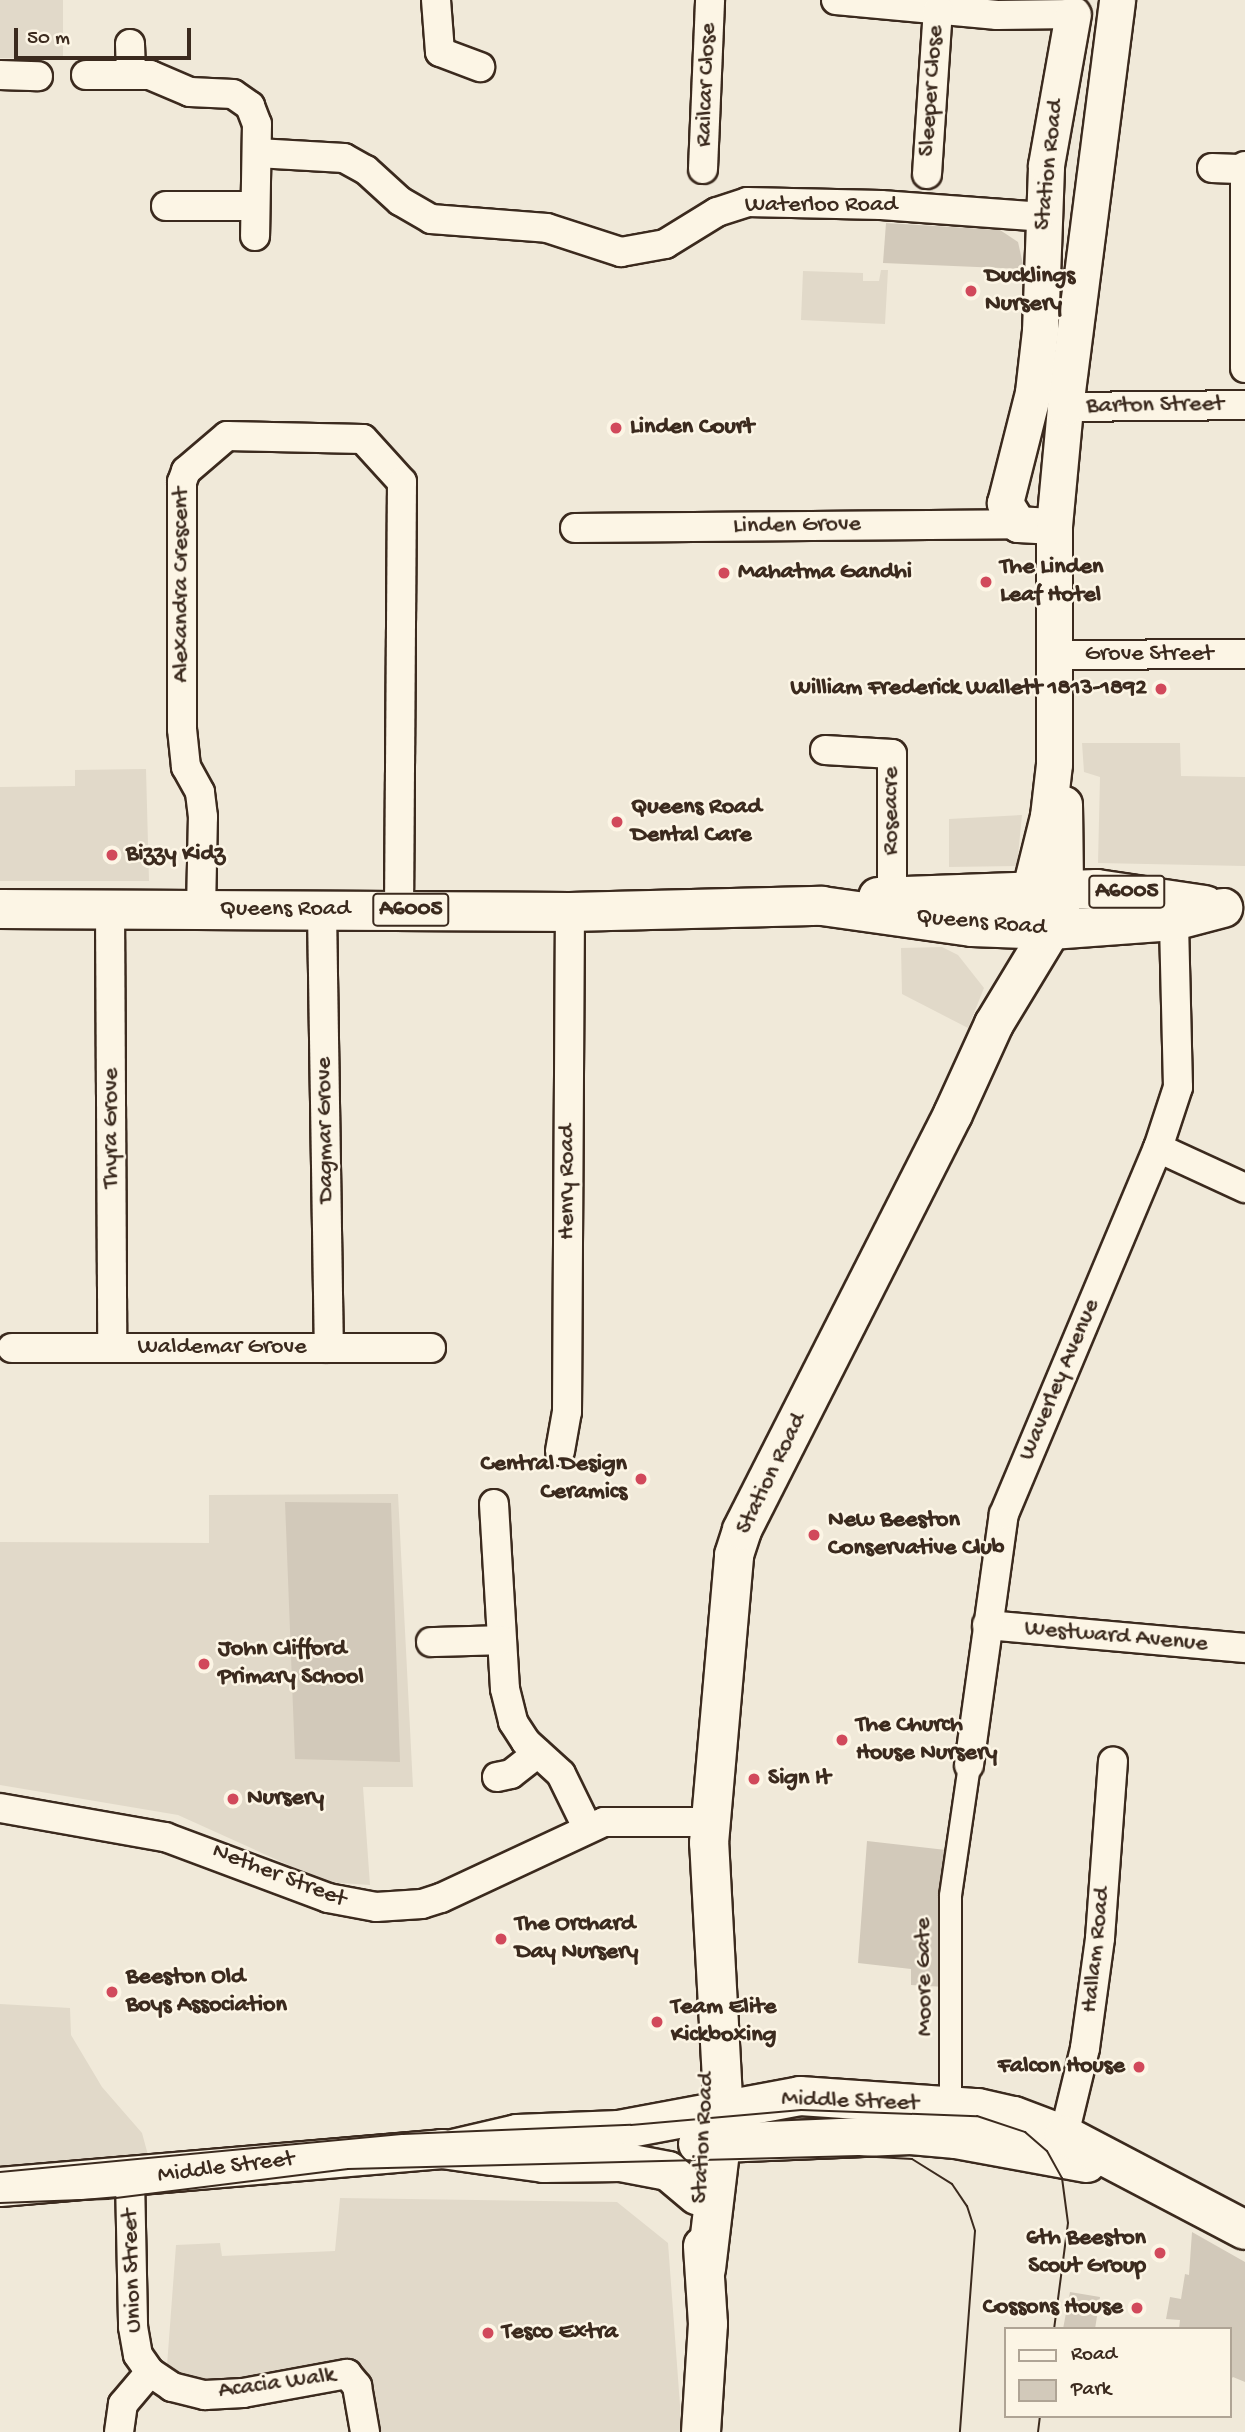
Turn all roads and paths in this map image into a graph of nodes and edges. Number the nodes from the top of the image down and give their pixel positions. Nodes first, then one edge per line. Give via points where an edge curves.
1 (436, 0) edge
2 (710, 0) edge
3 (836, 0) edge
4 (1117, 0) edge
5 (938, 9) junction
6 (1073, 14) joint
7 (130, 44) dead end
8 (480, 67) dead end
9 (0, 75) edge
10 (86, 75) dead end
11 (131, 75) junction
12 (38, 76) dead end
13 (257, 153) junction
14 (1245, 167) edge
15 (1212, 168) dead end
16 (703, 169) dead end
17 (927, 174) dead end
18 (166, 206) dead end
19 (255, 206) junction
20 (1044, 216) junction
21 (255, 236) dead end
22 (1245, 368) edge
23 (1245, 405) edge
24 (1065, 407) junction
25 (1018, 524) junction
26 (1054, 526) junction
27 (575, 528) dead end
28 (1245, 654) edge
29 (1054, 655) junction
30 (825, 750) dead end
31 (1048, 890) junction
32 (892, 894) junction
33 (822, 906) junction
34 (0, 909) edge
35 (110, 909) junction
36 (1234, 909) edge
37 (201, 910) junction
38 (399, 910) junction
39 (322, 911) junction
40 (570, 912) junction
41 (1174, 921) junction
42 (1035, 930) junction
43 (1158, 1147) junction
44 (1245, 1188) edge
45 (12, 1348) dead end
46 (112, 1348) junction
47 (329, 1348) junction
48 (431, 1348) dead end
49 (560, 1451) dead end
50 (494, 1504) dead end
51 (987, 1625) junction
52 (501, 1640) junction
53 (431, 1642) dead end
54 (1245, 1648) edge
55 (538, 1753) junction
56 (1113, 1761) dead end
57 (969, 1765) joint
58 (498, 1777) dead end
59 (0, 1808) edge
60 (711, 1822) junction
61 (587, 1827) junction
62 (958, 1847) joint
63 (950, 2106) junction
64 (712, 2129) junction
65 (1070, 2148) junction
66 (453, 2149) junction
67 (621, 2162) junction
68 (131, 2179) junction
69 (0, 2188) edge
70 (697, 2195) junction
71 (1245, 2230) edge
72 (706, 2269) junction
73 (150, 2372) junction
74 (119, 2432) edge
75 (365, 2432) edge
76 (701, 2432) edge

1 - 8 street via 440,52
2 - 16 street, Railcar Close
3 - 5 street
4 - 24 street, Station Road
5 - 6 street via 998,15
5 - 17 street, Sleeper Close
6 - 20 street, Station Road via 1050,139
7 - 11 street
9 - 12 street
10 - 11 street
11 - 13 street via 150,75 190,92 233,94 255,113
13 - 19 street
13 - 20 street, Waterloo Road via 344,158 431,219 547,228 621,252 665,244 717,212 747,202
14 - 15 street
14 - 22 street
18 - 19 street
19 - 21 street
20 - 25 street, Station Road via 1033,392 1005,503
23 - 24 street, Barton Street
24 - 26 street, Station Road
25 - 26 street
25 - 27 street, Linden Grove
26 - 29 street, Station Road
28 - 29 street, Grove Street
29 - 31 street, Station Road via 1055,764
30 - 32 street, Roseacre via 892,754
31 - 32 main road, Queens Road / A6005
31 - 36 main road, Queens Road / A6005 via 1137,893
31 - 42 main road, Station Road
32 - 33 main road, Queens Road / A6005
33 - 40 main road, Queens Road / A6005
33 - 42 main road, Queens Road / A6005
34 - 35 main road, Queens Road / A6005
35 - 37 main road, Queens Road / A6005
35 - 46 street, Thyra Grove
36 - 41 main road, Queens Road / A6005
37 - 38 street, Alexandra Crescent via 204,817 200,792 186,767 182,729 182,482 186,471 227,436 363,439 402,482
37 - 39 main road, Queens Road / A6005
38 - 39 main road, Queens Road / A6005
38 - 40 main road, Queens Road / A6005
39 - 47 street, Dagmar Grove
40 - 49 street, Henry Road via 567,1412
41 - 42 main road, Queens Road / A6005
41 - 43 street, Waverley Avenue via 1178,1087
42 - 60 main road, Station Road via 953,1114 742,1530 731,1579
43 - 44 street
43 - 51 street, Waverley Avenue via 1004,1514
45 - 46 street, Waldemar Grove
46 - 47 street, Waldemar Grove
47 - 48 street, Waldemar Grove
50 - 52 street
51 - 54 street, Westward Avenue
51 - 57 street, Waverley Avenue
52 - 53 street
52 - 55 street via 513,1722
55 - 58 street via 517,1770
55 - 61 street via 561,1774
56 - 65 street, Hallam Road via 1100,1938
57 - 62 street, Waverley Avenue
59 - 61 street, Nether Street via 165,1837 328,1898 376,1908 441,1898
60 - 61 street, Nether Street via 620,1821
60 - 64 main road, Station Road via 716,2007
62 - 63 street, Moore Gate via 950,1895
63 - 64 main road, Middle Street via 800,2096
63 - 65 main road, Middle Street via 1014,2116
64 - 65 main road, Middle Street via 911,2135
64 - 66 main road, Middle Street via 517,2134
64 - 67 main road, Middle Street
64 - 70 main road, Station Road
64 - 72 main road, Station Road
65 - 71 main road, Middle Street via 1153,2180
66 - 67 main road, Middle Street via 544,2163
66 - 68 main road, Middle Street via 320,2157
67 - 70 main road, Middle Street via 668,2171
68 - 69 main road, Middle Street
68 - 73 street, Union Street via 134,2337 138,2355
70 - 72 main road, Station Road
72 - 76 main road, Station Road via 708,2324
73 - 74 street via 123,2404
73 - 75 street, Acacia Walk via 172,2387 205,2395 243,2393 347,2374 359,2393

